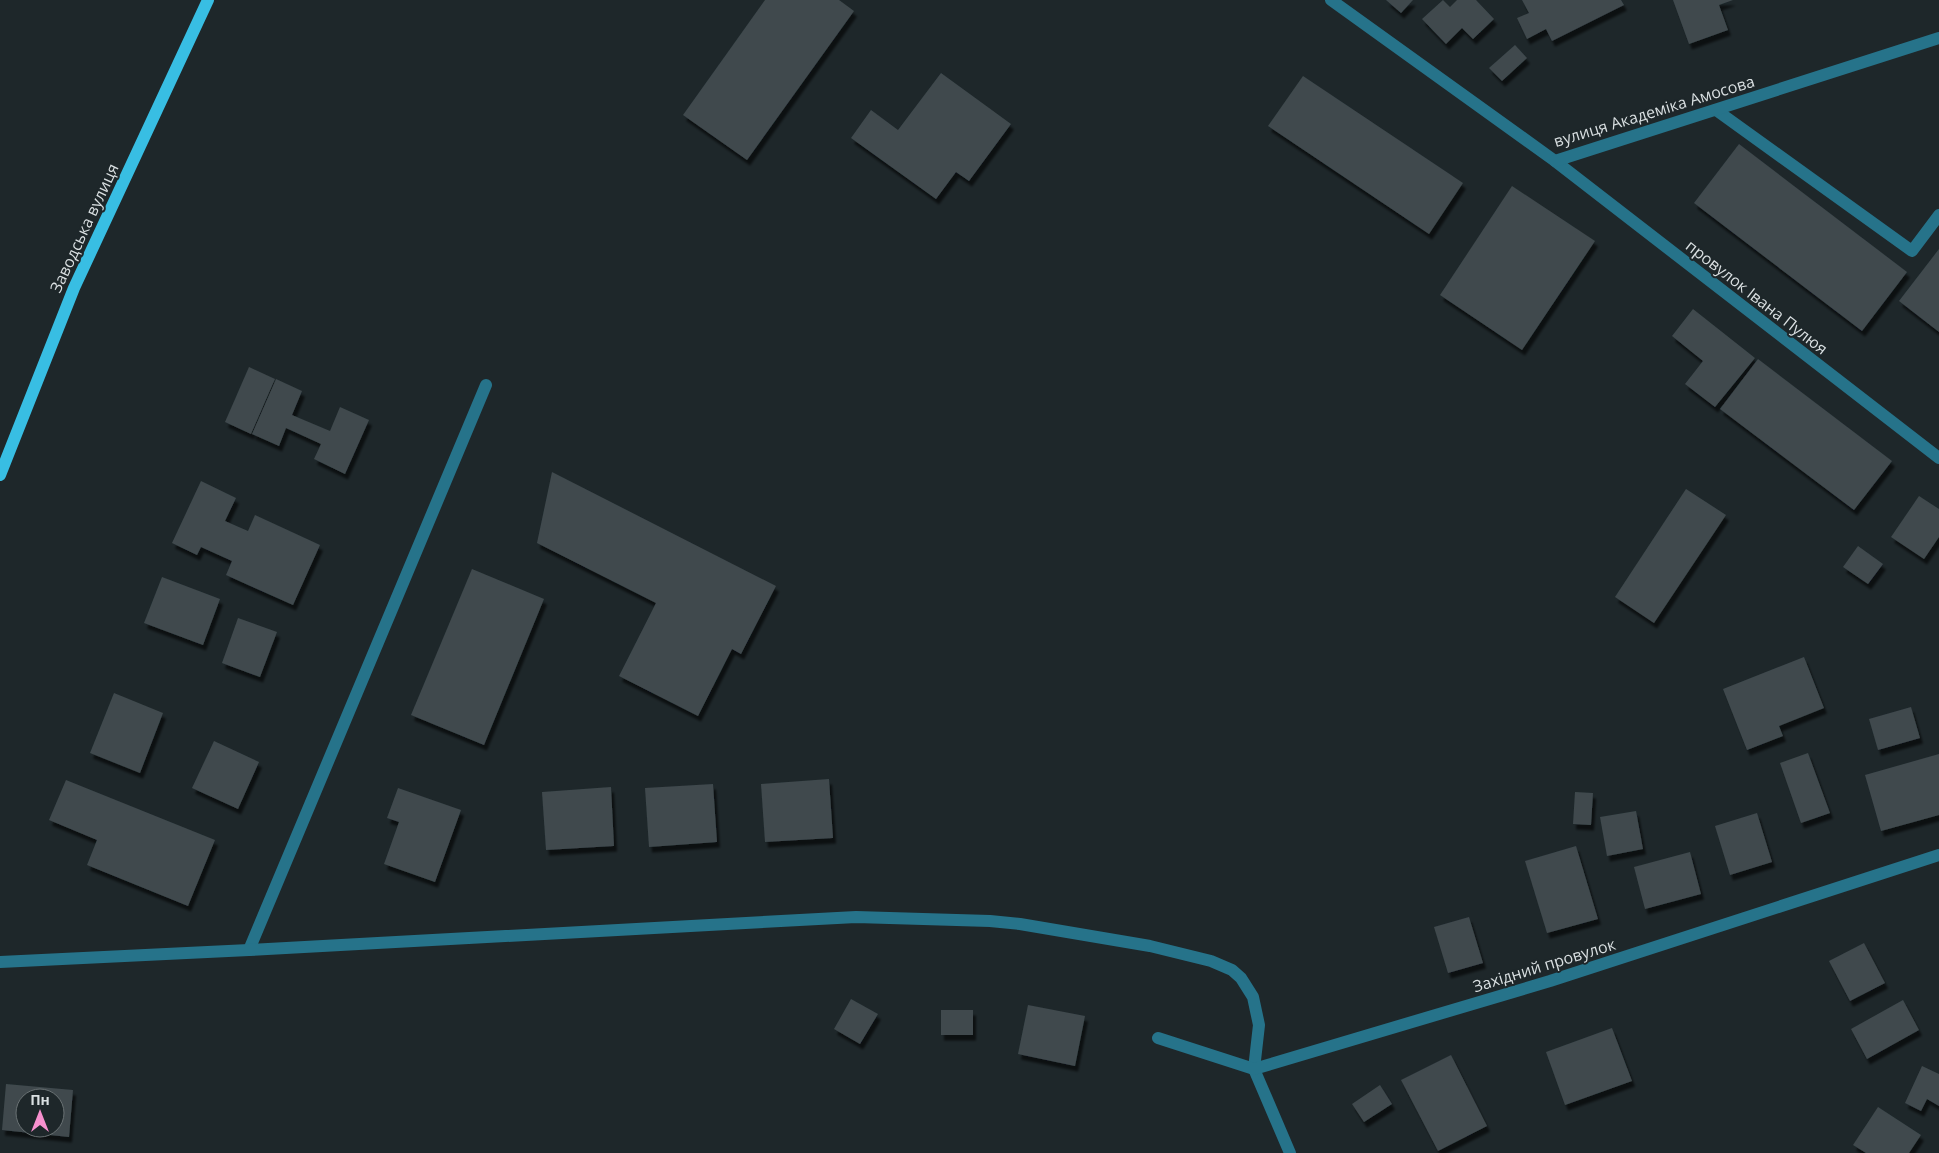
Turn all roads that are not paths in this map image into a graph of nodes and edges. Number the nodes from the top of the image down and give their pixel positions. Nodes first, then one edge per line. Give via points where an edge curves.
1 (208, 0) edge
2 (1331, 0) edge
3 (1939, 38) edge
4 (1716, 110) junction
5 (1555, 161) junction
6 (1939, 215) edge
7 (486, 385) dead end
8 (1939, 458) edge
9 (0, 475) edge
10 (1939, 855) edge
11 (249, 950) junction
12 (0, 962) edge
13 (1158, 1038) dead end
14 (1254, 1070) junction
15 (1290, 1153) edge

1 - 9 main road, Заводська вулиця via 74,288
2 - 5 street, вулиця Академіка Амосова
3 - 4 street, вулиця Академіка Амосова
4 - 5 street, вулиця Академіка Амосова
4 - 6 street via 1912,251
5 - 8 street, провулок Івана Пулюя
7 - 11 street
10 - 14 street, Західний провулок via 1550,981
11 - 12 street
11 - 14 street via 856,916 1020,924 1150,946 1211,961 1232,970 1247,987 1258,1016
13 - 14 street
14 - 15 street

